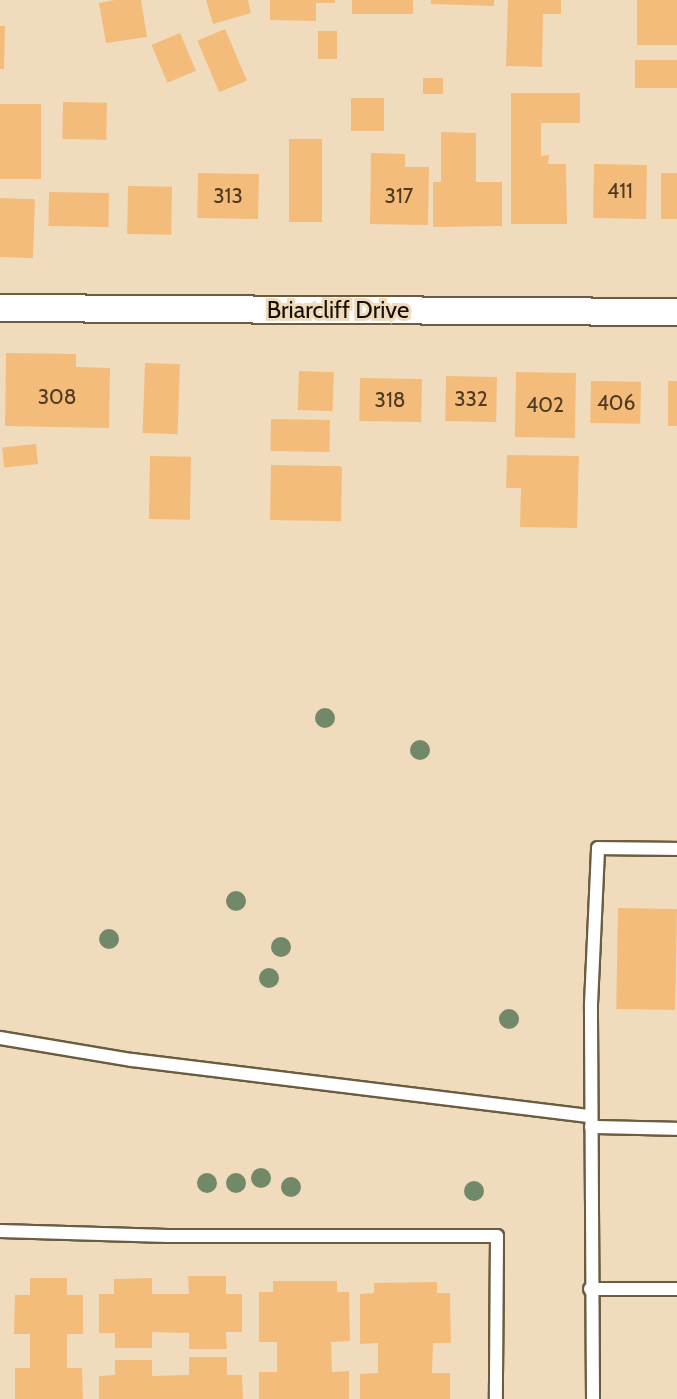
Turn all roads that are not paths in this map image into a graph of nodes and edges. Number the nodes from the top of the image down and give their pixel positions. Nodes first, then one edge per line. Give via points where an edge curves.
1 (0, 308) edge
2 (677, 312) edge
3 (677, 849) edge
4 (0, 1038) edge
5 (591, 1122) junction
6 (677, 1129) edge
7 (0, 1231) edge
8 (590, 1289) junction
9 (677, 1289) edge
10 (496, 1399) edge
11 (593, 1399) edge

1 - 2 street, Briarcliff Drive
3 - 5 lane via 597,848
4 - 5 lane
5 - 6 lane
5 - 8 lane
7 - 10 lane via 498,1236
8 - 9 lane
8 - 11 lane

